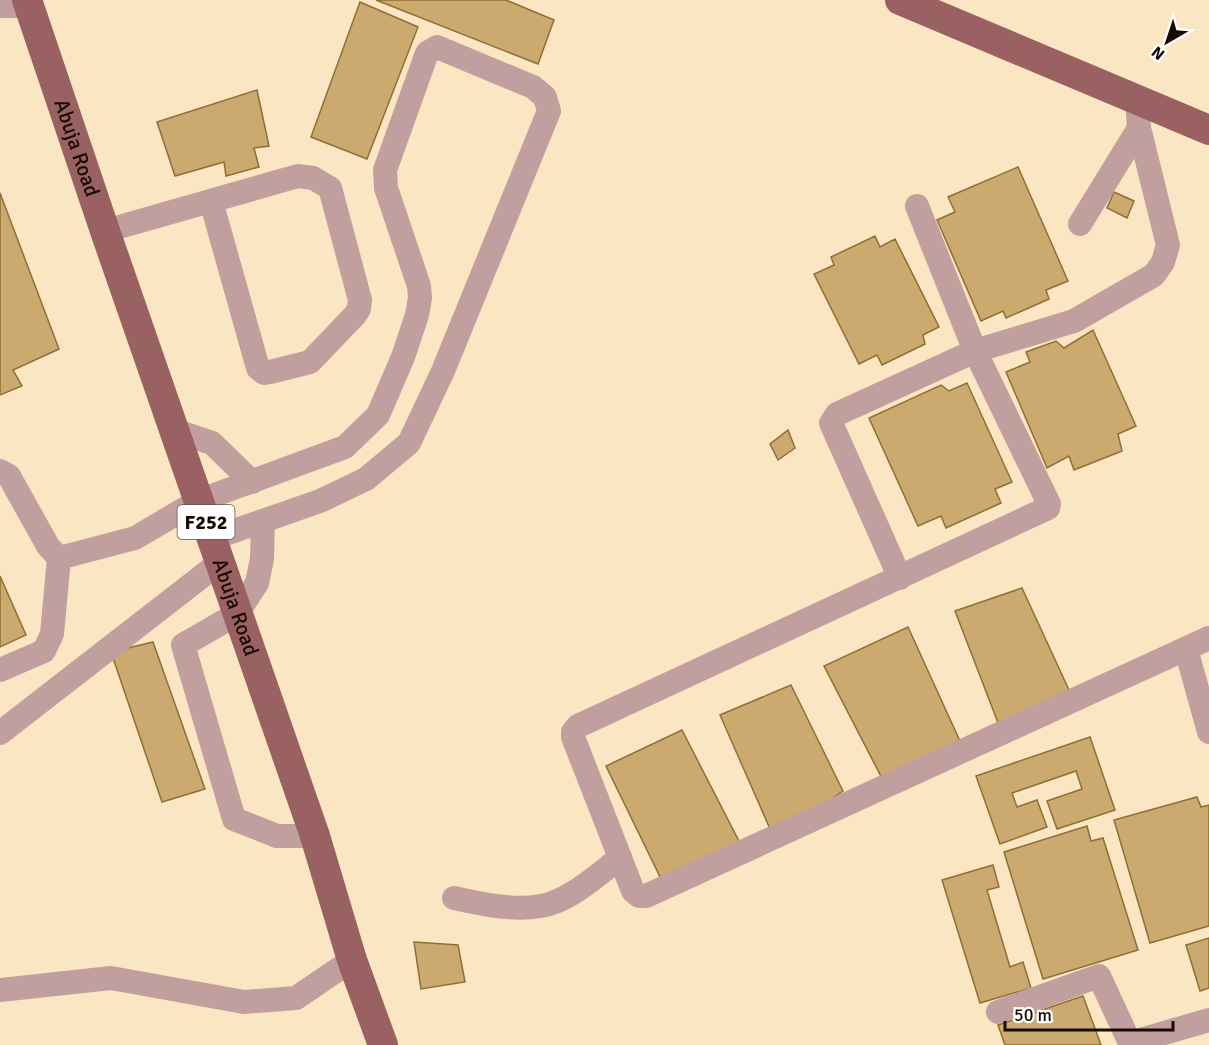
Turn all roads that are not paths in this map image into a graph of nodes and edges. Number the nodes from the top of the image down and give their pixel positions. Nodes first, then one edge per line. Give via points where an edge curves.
1 (900, 0) edge
2 (28, 3) edge
3 (0, 6) edge
4 (1138, 114) junction
5 (1209, 130) edge
6 (211, 201) junction
7 (917, 206) dead end
8 (1080, 224) dead end
9 (105, 231) junction
10 (975, 351) junction
11 (173, 430) junction
12 (0, 471) edge
13 (252, 482) junction
14 (198, 501) junction
15 (263, 521) junction
16 (215, 550) junction
17 (59, 558) junction
18 (900, 578) junction
19 (237, 614) junction
20 (1209, 638) edge
21 (1186, 649) junction
22 (0, 670) edge
23 (1209, 732) edge
24 (0, 733) edge
25 (315, 836) junction
26 (620, 858) junction
27 (454, 898) dead end
28 (352, 960) junction
29 (0, 990) edge
30 (998, 1012) dead end
31 (1208, 1024) edge
32 (383, 1045) edge

1 - 4 main road
2 - 3 street
2 - 9 main road, Abuja Road / F252
4 - 5 main road
4 - 8 street
4 - 10 street via 1168,244 1163,262 1154,275 1074,321
6 - 6 street via 298,176 313,178 330,188 360,300 359,309 310,362 264,373 258,368
6 - 9 street
7 - 10 street
9 - 11 main road, Abuja Road / F252
10 - 18 street via 837,414 831,423
10 - 18 street via 1048,508
11 - 13 street via 212,443
11 - 14 main road, Abuja Road / F252
12 - 17 street via 9,476 48,546
13 - 14 street
13 - 15 street via 345,447 378,415 403,357 420,298 419,286 386,188 385,170 427,53 437,47 533,87 545,97 549,111 443,371 409,443 366,479 320,501
14 - 16 main road, Abuja Road / F252
14 - 17 street via 135,538
15 - 16 street
15 - 19 street via 257,583
16 - 19 main road, Abuja Road / F252
16 - 24 street
17 - 22 street via 52,634 44,651
18 - 26 street via 578,726 573,737
19 - 25 main road, Abuja Road / F252
19 - 25 street via 183,645 234,819 277,836
20 - 21 street
21 - 23 street
21 - 26 street via 646,896 633,891
25 - 28 main road, Abuja Road / F252
26 - 27 street via 568,895 543,906 502,908
28 - 29 street via 296,998 244,1002 111,978
28 - 32 main road, Abuja Road / F252
30 - 31 street via 1099,976 1130,1043

